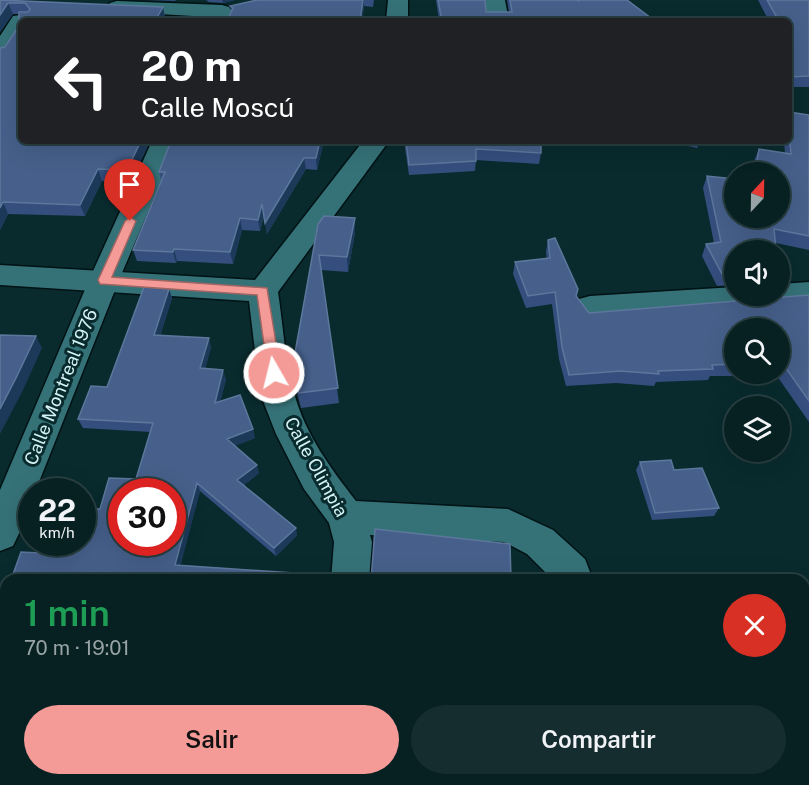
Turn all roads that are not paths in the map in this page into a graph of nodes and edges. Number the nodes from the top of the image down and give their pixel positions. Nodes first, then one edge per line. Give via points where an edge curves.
1 (398, 0) edge
2 (495, 0) edge
3 (92, 6) edge
4 (227, 13) edge
5 (397, 18) edge
6 (498, 18) edge
7 (18, 19) edge
8 (0, 52) edge
9 (164, 144) edge
10 (374, 144) edge
11 (0, 275) edge
12 (104, 280) junction
13 (263, 291) junction
14 (809, 293) edge
15 (790, 294) edge
16 (724, 299) edge
17 (590, 307) dead end
18 (346, 517) junction
19 (0, 534) edge
20 (571, 572) dead end
21 (350, 574) edge

1 - 5 street
2 - 6 street
3 - 4 street
7 - 8 street
9 - 12 street, Calle Montreal 1976
10 - 13 street
11 - 12 street
12 - 13 street
12 - 19 street, Calle Montreal 1976
13 - 18 street, Calle Olimpia via 277,393 317,478
14 - 15 street
16 - 17 street
18 - 20 street via 508,526 540,542
18 - 21 street, Calle Olimpia via 353,542

